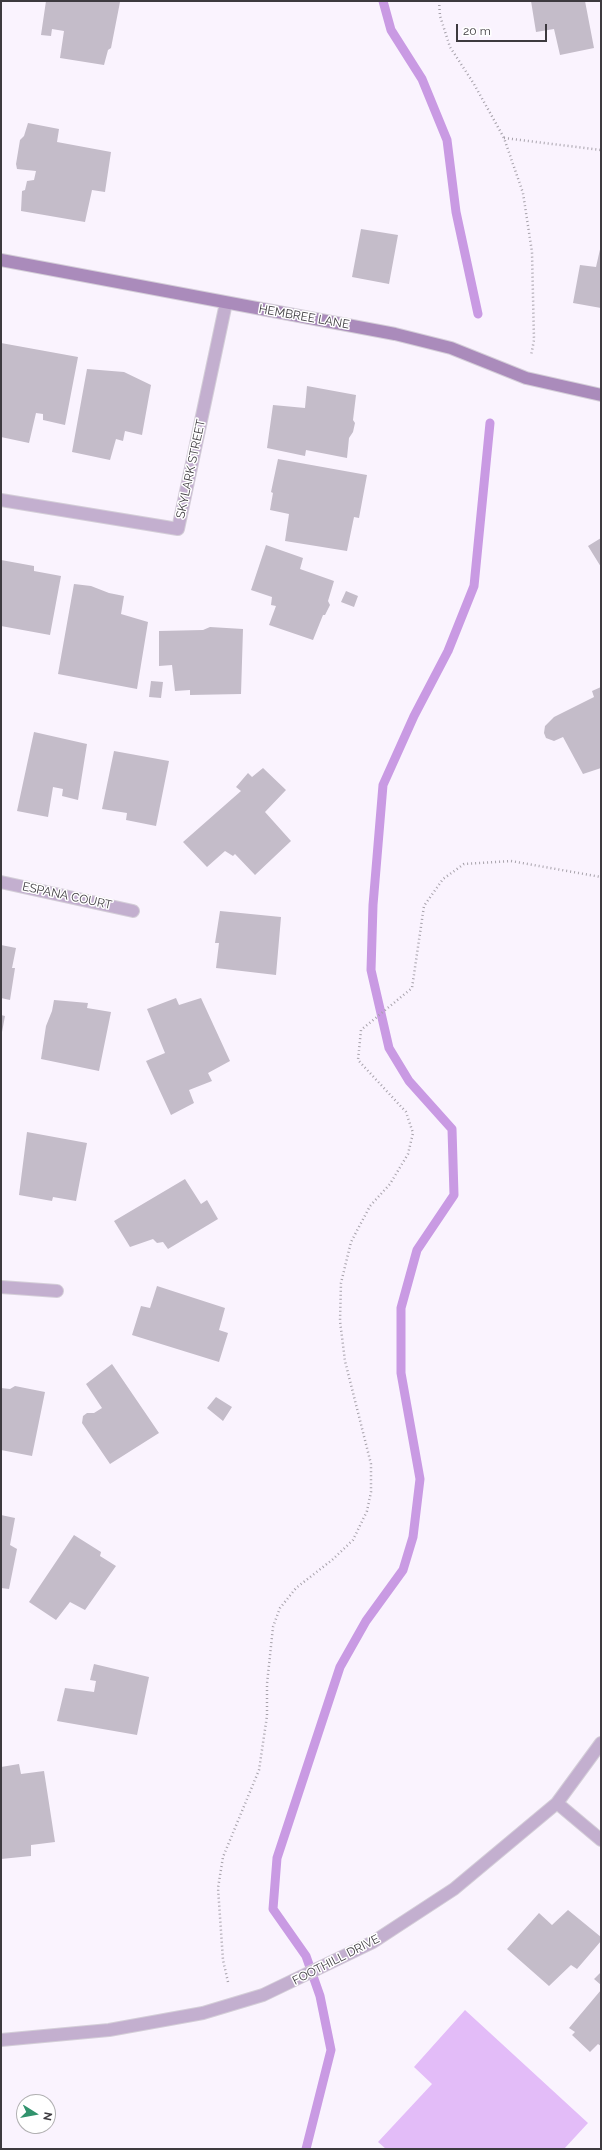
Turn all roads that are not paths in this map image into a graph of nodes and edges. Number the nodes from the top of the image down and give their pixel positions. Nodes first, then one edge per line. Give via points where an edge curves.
1 (1, 260) edge
2 (226, 303) junction
3 (601, 395) edge
4 (1, 500) edge
5 (1, 882) edge
6 (133, 911) dead end
7 (1, 1287) edge
8 (57, 1291) dead end
9 (601, 1742) edge
10 (557, 1802) junction
11 (601, 1840) edge
12 (1, 2040) edge

1 - 2 street, HEMBREE LANE
2 - 3 street, HEMBREE LANE via 395,334 451,348 526,378
2 - 4 street, SKYLARK STREET via 178,529
5 - 6 street, ESPANA COURT
7 - 8 street
9 - 10 street, FOOTHILL DRIVE
10 - 11 street
10 - 12 street, FOOTHILL DRIVE via 454,1889 373,1942 294,1982 233,2005 161,2022 109,2030

